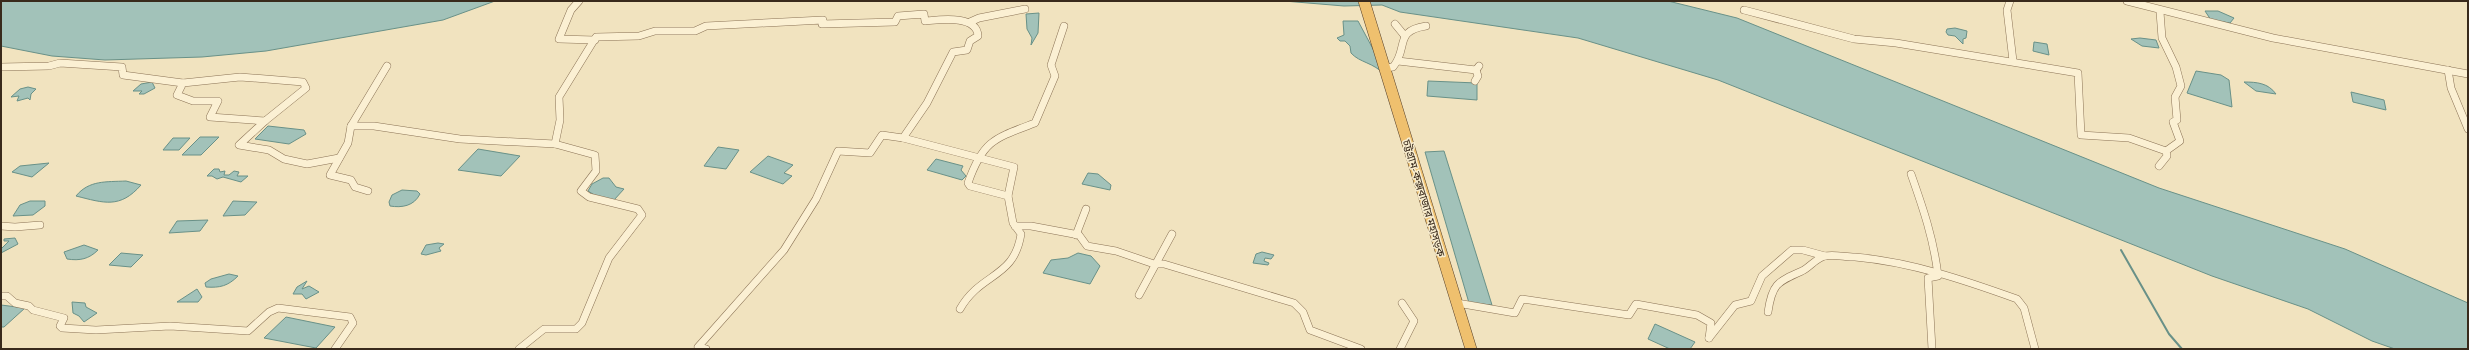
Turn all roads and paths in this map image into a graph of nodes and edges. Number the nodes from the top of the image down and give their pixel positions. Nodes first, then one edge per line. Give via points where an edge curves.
1 (579, 1) edge
2 (1364, 1) edge
3 (2010, 1) edge
4 (2127, 1) edge
5 (1025, 9) dead end
6 (1744, 10) dead end
7 (2160, 12) junction
8 (970, 22) junction
9 (1395, 24) dead end
10 (1064, 26) dead end
11 (1426, 26) dead end
12 (1404, 34) junction
13 (595, 40) junction
14 (1398, 61) junction
15 (2013, 61) junction
16 (387, 66) dead end
17 (1, 67) edge
18 (1385, 68) junction
19 (2448, 70) junction
20 (2468, 74) edge
21 (1475, 81) dead end
22 (183, 83) junction
23 (265, 121) junction
24 (351, 126) junction
25 (2468, 129) edge
26 (903, 138) junction
27 (554, 144) junction
28 (2166, 151) junction
29 (339, 158) junction
30 (977, 158) junction
31 (2160, 166) dead end
32 (1911, 174) dead end
33 (368, 191) dead end
34 (1008, 196) junction
35 (1086, 209) dead end
36 (1, 226) edge
37 (40, 226) dead end
38 (1015, 226) junction
39 (1172, 234) dead end
40 (1076, 235) junction
41 (1087, 246) junction
42 (1080, 251) dead end
43 (1825, 256) junction
44 (1154, 264) junction
45 (1938, 273) junction
46 (1140, 295) dead end
47 (1, 296) edge
48 (1402, 302) dead end
49 (1456, 303) junction
50 (960, 309) dead end
51 (1768, 312) dead end
52 (335, 349) edge
53 (519, 349) edge
54 (706, 349) edge
55 (1361, 349) edge
56 (1400, 349) edge
57 (1471, 349) edge
58 (1932, 349) edge
59 (2035, 349) edge

1 - 13 street via 571,10 559,38
2 - 18 highway, চট্টগ্রাম-কক্সবাজার মহাসড়ক
3 - 15 street via 2007,10
4 - 7 street
5 - 8 street
6 - 15 street via 1854,39
7 - 19 street via 2274,38
7 - 28 street via 2162,38 2176,67 2181,86 2175,97 2177,120 2173,122 2180,141
8 - 13 street via 959,19 925,21 924,14 898,16 895,22 822,24 823,20 706,26 695,31 655,31 639,36 596,37
8 - 26 street via 978,36 970,41 967,50 953,52 927,103
9 - 12 street
10 - 30 street via 1052,65 1055,76 1035,123 999,136
11 - 12 street via 1412,28
12 - 14 street
13 - 27 street via 560,97 560,120
14 - 18 street via 1393,67
14 - 21 street via 1477,68 1478,76
15 - 28 street via 2078,73 2079,128 2082,135 2129,138
16 - 24 street
17 - 22 street via 60,63 122,67 123,75
18 - 49 highway, চট্টগ্রাম-কক্সবাজার মহাসড়ক
19 - 20 street
19 - 25 street via 2451,88
22 - 23 street via 177,95 193,101 218,101 210,117
22 - 23 street via 240,77 303,82 306,88
23 - 29 street via 239,145 269,150 284,159 307,164
24 - 27 street via 374,126 460,139
24 - 29 street via 348,143
26 - 30 street
26 - 54 street via 882,135 870,153 838,152 816,199 784,250 698,346
27 - 53 street via 595,155 596,171 581,192 589,197 638,209 642,215 609,258 582,322 576,329 544,329
28 - 31 street via 2167,156
29 - 33 street via 330,175 351,180 355,187
30 - 34 street via 1014,167
30 - 34 street via 969,185
32 - 45 street via 1928,220 1937,254
34 - 38 street
35 - 40 street
36 - 37 street via 11,229
38 - 40 street via 1039,226 1061,234
38 - 50 street via 1021,234 1020,249 1015,260 969,294
39 - 44 street
40 - 41 street via 1083,239
41 - 42 street
41 - 44 street via 1116,251
43 - 45 street via 1898,263
43 - 49 street via 1792,250 1762,276 1751,301 1735,306 1709,338 1711,322 1704,317 1636,304 1629,315 1522,299 1515,313
43 - 51 street via 1802,272 1790,274 1779,281 1771,294
44 - 46 street
44 - 55 street via 1164,264 1294,303 1303,312 1310,330
45 - 58 street via 1938,276 1928,278
45 - 59 street via 2017,299 2024,308
47 - 52 street via 7,296 15,303 29,306 47,315 64,318 60,326 62,328 96,330 170,326 248,331 269,312 278,308 350,317 354,320
48 - 56 street via 1414,321
49 - 57 highway, চট্টগ্রাম-কক্সবাজার মহাসড়ক

